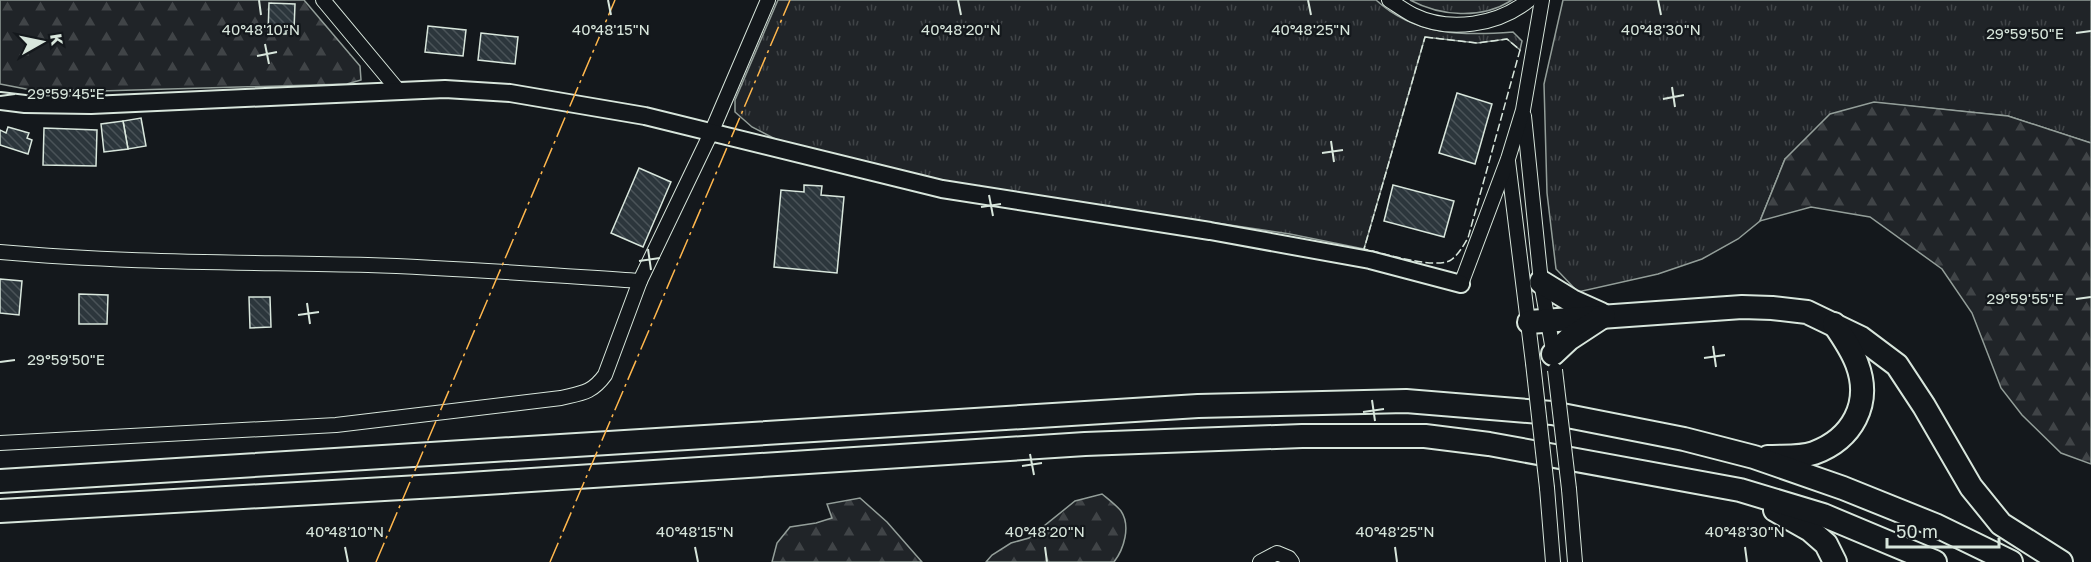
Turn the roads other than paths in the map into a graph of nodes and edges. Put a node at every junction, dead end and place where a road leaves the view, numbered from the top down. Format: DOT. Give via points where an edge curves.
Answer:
graph roads {
  1 [pos="322,0"];
  2 [pos="768,0"];
  3 [pos="1389,0"];
  4 [pos="1529,0"];
  5 [pos="1542,0"];
  6 [pos="398,90"];
  7 [pos="0,101"];
  8 [pos="1523,110"];
  9 [pos="711,133"];
  10 [pos="1508,159"];
  11 [pos="0,252"];
  12 [pos="640,281"];
  13 [pos="1541,282"];
  14 [pos="1461,284"];
  15 [pos="1605,316"];
  16 [pos="1538,320"];
  17 [pos="1834,324"];
  18 [pos="1554,362"];
  19 [pos="0,443"];
  20 [pos="1754,457"];
  21 [pos="0,481"];
  22 [pos="1740,490"];
  23 [pos="0,511"];
  24 [pos="1260,562"];
  25 [pos="1292,562"];
  26 [pos="1553,562"];
  27 [pos="1575,562"];
  28 [pos="1835,562"];
  29 [pos="1935,562"];
  30 [pos="2011,562"];
  31 [pos="2061,562"];
  1 -- 6 [label="street"];
  2 -- 9 [label="street"];
  3 -- 4 [label="street" via="1414,16 1448,25 1484,22"];
  5 -- 8 [label="street"];
  6 -- 7 [label="street" via="91,105"];
  6 -- 9 [label="street" via="510,93 645,116"];
  8 -- 10 [label="street"];
  8 -- 13 [label="street"];
  9 -- 12 [label="street"];
  9 -- 14 [label="street" via="942,189 1358,258"];
  10 -- 14 [label="street"];
  10 -- 16 [label="street"];
  11 -- 12 [label="street" via="120,261 439,268"];
  12 -- 19 [label="street" via="605,375 586,392 336,425"];
  13 -- 15 [label="highway"];
  13 -- 16 [label="street"];
  15 -- 16 [label="highway"];
  15 -- 17 [label="highway" via="1773,308 1807,312"];
  15 -- 18 [label="highway" via="1569,339"];
  16 -- 18 [label="street"];
  16 -- 26 [label="street, bridge" via="1533,363"];
  17 -- 20 [label="highway" via="1858,366 1862,387 1859,410 1851,428 1836,442 1812,453"];
  17 -- 31 [label="highway" via="1862,338 1896,365 1971,487 2001,524"];
  18 -- 27 [label="street, bridge"];
  20 -- 21 [label="highway" via="1552,413 1394,401 1198,406"];
  20 -- 30 [label="highway" via="1935,525"];
  22 -- 23 [label="highway" via="1425,436 1302,436 1085,444"];
  22 -- 28 [label="highway" via="1810,530 1826,544"];
  22 -- 29 [label="highway" via="1823,515"];
  24 -- 25 [label="street" via="1277,553"];
}
